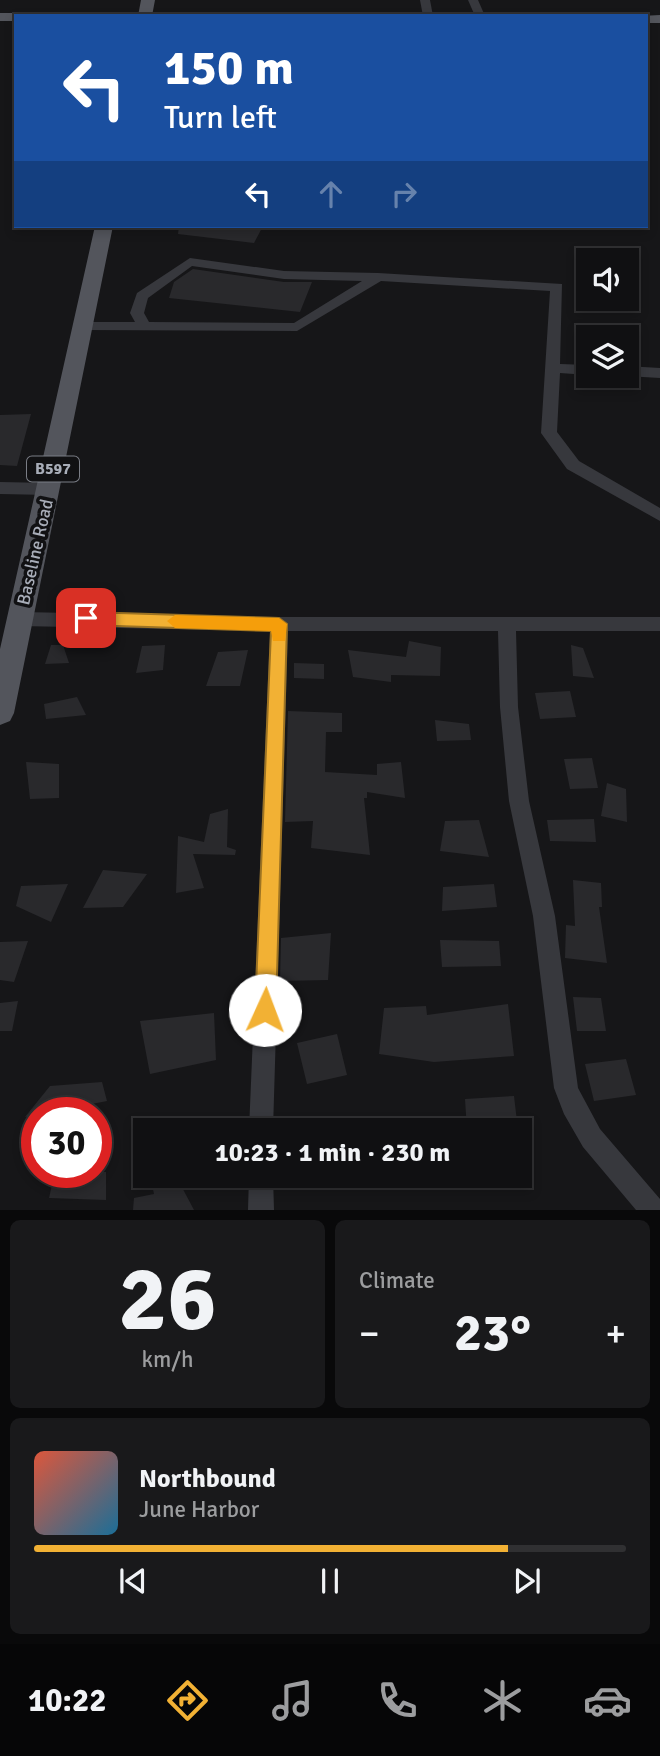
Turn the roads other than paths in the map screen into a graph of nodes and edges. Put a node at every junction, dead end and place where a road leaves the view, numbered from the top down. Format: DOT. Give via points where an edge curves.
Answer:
graph roads {
  1 [pos="104,228"];
  2 [pos="377,277"];
  3 [pos="83,326"];
  4 [pos="144,326"];
  5 [pos="552,368"];
  6 [pos="576,369"];
  7 [pos="639,372"];
  8 [pos="660,373"];
  9 [pos="0,488"];
  10 [pos="49,489"];
  11 [pos="660,515"];
  12 [pos="20,619"];
  13 [pos="279,624"];
  14 [pos="508,624"];
  15 [pos="660,624"];
  16 [pos="5,657"];
  17 [pos="0,711"];
  18 [pos="261,1118"];
  19 [pos="261,1188"];
  20 [pos="261,1210"];
  21 [pos="653,1210"];
  1 -- 3 [label="main road, Baseline Road / B597"];
  2 -- 4 [label="street" via="297,327"];
  2 -- 4 [label="street" via="303,278 190,262 142,296 137,313"];
  2 -- 5 [label="street" via="557,287"];
  3 -- 4 [label="street"];
  3 -- 10 [label="main road, Baseline Road / B597"];
  5 -- 6 [label="street"];
  5 -- 11 [label="street" via="549,433 573,465"];
  7 -- 8 [label="street"];
  9 -- 10 [label="street"];
  10 -- 12 [label="main road, Baseline Road / B597"];
  12 -- 13 [label="street"];
  12 -- 16 [label="main road, Baseline Road / B597"];
  13 -- 14 [label="street"];
  13 -- 18 [label="street"];
  14 -- 15 [label="street"];
  14 -- 21 [label="street" via="509,707 519,801 544,916 566,1088 573,1111 595,1142"];
  16 -- 17 [label="main road, Baseline Road / B597"];
  19 -- 20 [label="street"];
}
